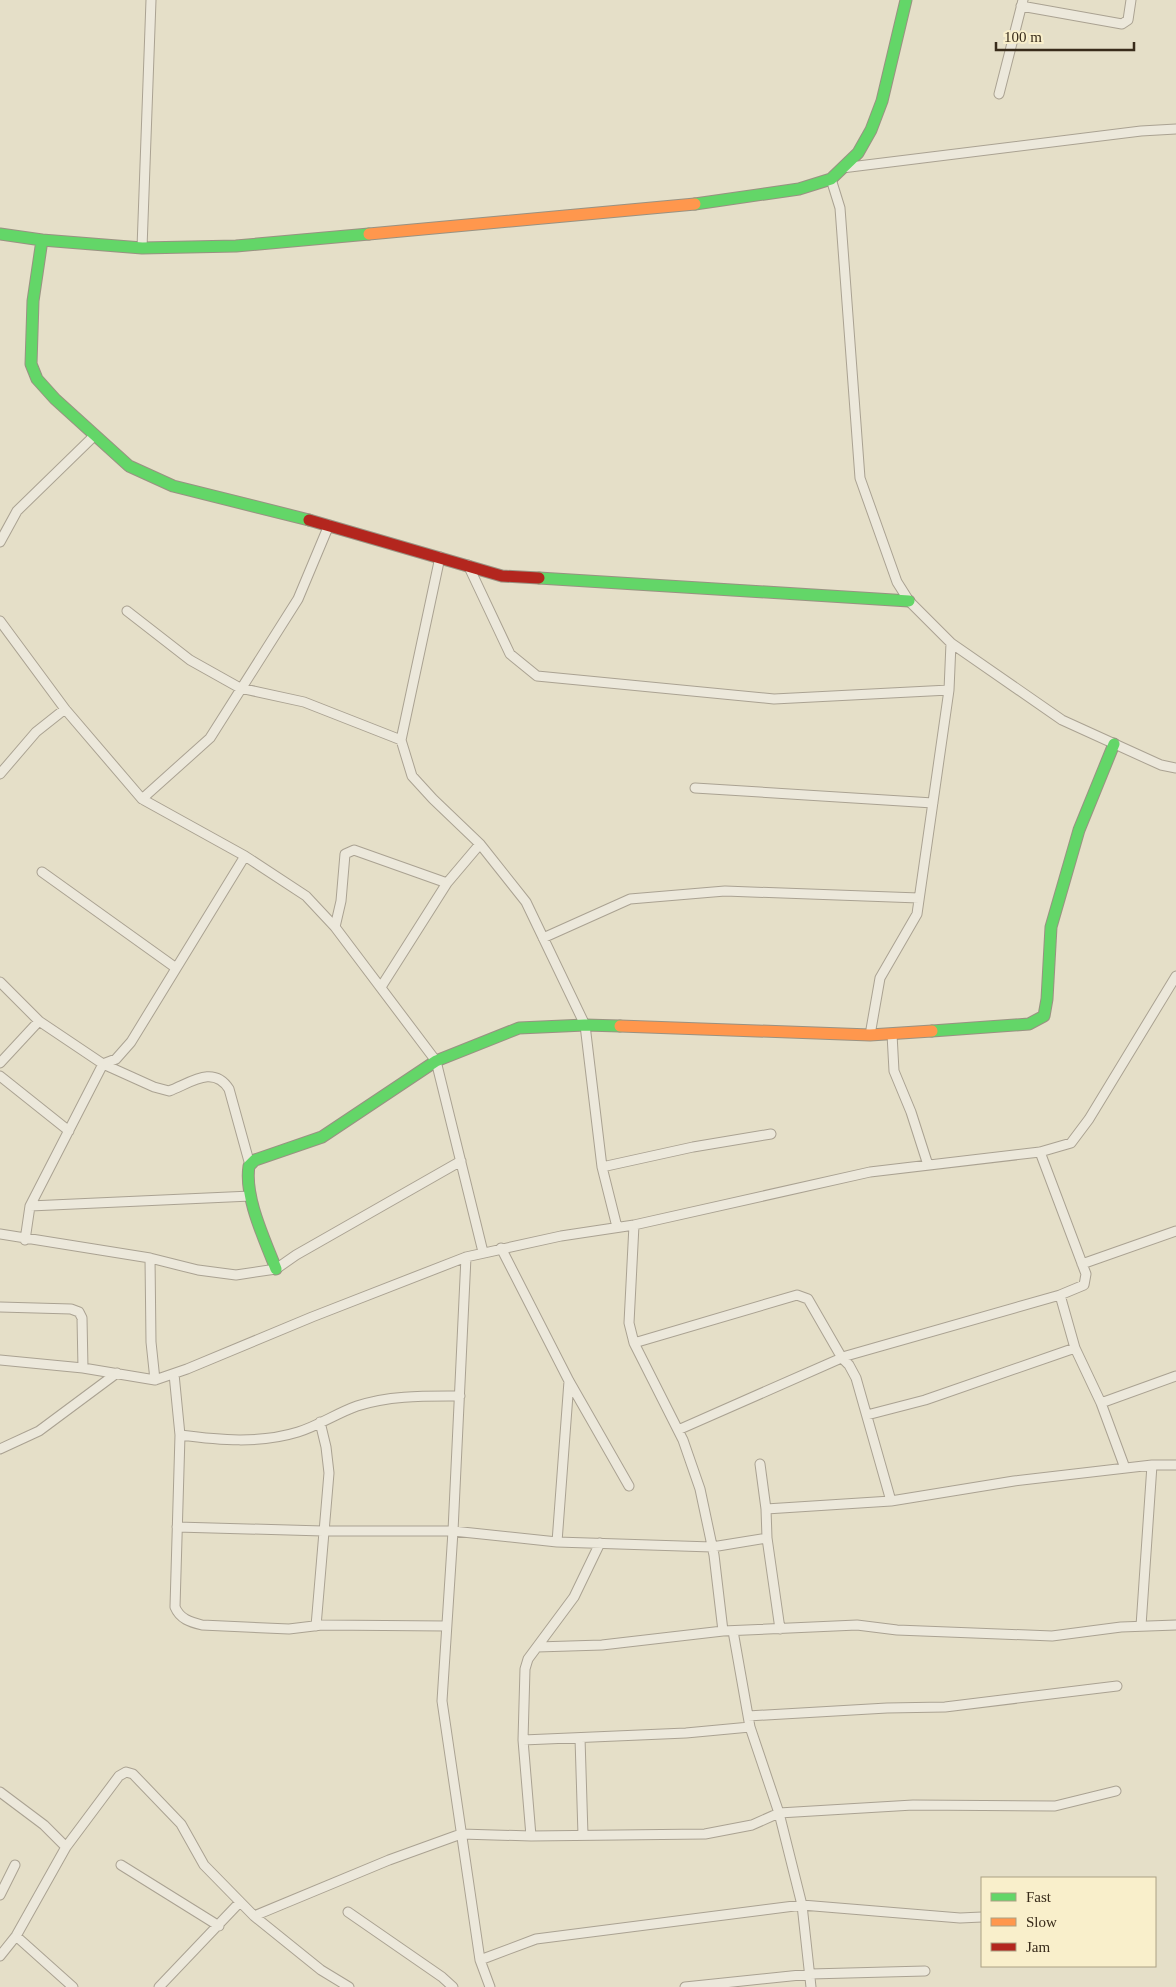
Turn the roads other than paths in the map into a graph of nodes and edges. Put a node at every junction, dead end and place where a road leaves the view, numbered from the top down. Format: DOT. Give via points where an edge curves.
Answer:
graph roads {
  1 [pos="151,0"];
  2 [pos="906,0"];
  3 [pos="1131,0"];
  4 [pos="1022,3"];
  5 [pos="999,94"];
  6 [pos="1176,129"];
  7 [pos="842,168"];
  8 [pos="831,179"];
  9 [pos="0,234"];
  10 [pos="42,240"];
  11 [pos="142,248"];
  12 [pos="95,435"];
  13 [pos="329,525"];
  14 [pos="0,542"];
  15 [pos="440,557"];
  16 [pos="468,566"];
  17 [pos="909,601"];
  18 [pos="127,611"];
  19 [pos="0,621"];
  20 [pos="951,643"];
  21 [pos="240,688"];
  22 [pos="949,690"];
  23 [pos="64,709"];
  24 [pos="401,740"];
  25 [pos="1114,744"];
  26 [pos="1176,768"];
  27 [pos="0,774"];
  28 [pos="695,788"];
  29 [pos="142,799"];
  30 [pos="933,803"];
  31 [pos="480,844"];
  32 [pos="245,856"];
  33 [pos="42,872"];
  34 [pos="447,883"];
  35 [pos="919,898"];
  36 [pos="335,927"];
  37 [pos="543,938"];
  38 [pos="176,968"];
  39 [pos="1176,976"];
  40 [pos="0,982"];
  41 [pos="381,987"];
  42 [pos="39,1021"];
  43 [pos="584,1026"];
  44 [pos="892,1034"];
  45 [pos="870,1035"];
  46 [pos="436,1061"];
  47 [pos="0,1063"];
  48 [pos="103,1064"];
  49 [pos="0,1076"];
  50 [pos="69,1131"];
  51 [pos="771,1134"];
  52 [pos="1040,1152"];
  53 [pos="461,1161"];
  54 [pos="250,1165"];
  55 [pos="928,1165"];
  56 [pos="602,1167"];
  57 [pos="250,1196"];
  58 [pos="30,1206"];
  59 [pos="634,1225"];
  60 [pos="617,1227"];
  61 [pos="1176,1231"];
  62 [pos="0,1234"];
  63 [pos="25,1240"];
  64 [pos="501,1248"];
  65 [pos="482,1252"];
  66 [pos="466,1257"];
  67 [pos="150,1258"];
  68 [pos="1082,1264"];
  69 [pos="276,1269"];
  70 [pos="1060,1295"];
  71 [pos="0,1307"];
  72 [pos="634,1343"];
  73 [pos="1076,1348"];
  74 [pos="842,1358"];
  75 [pos="0,1360"];
  76 [pos="83,1368"];
  77 [pos="117,1374"];
  78 [pos="174,1374"];
  79 [pos="1176,1376"];
  80 [pos="155,1380"];
  81 [pos="569,1381"];
  82 [pos="460,1396"];
  83 [pos="1101,1404"];
  84 [pos="867,1415"];
  85 [pos="320,1422"];
  86 [pos="678,1430"];
  87 [pos="180,1435"];
  88 [pos="0,1449"];
  89 [pos="760,1464"];
  90 [pos="1152,1465"];
  91 [pos="1176,1465"];
  92 [pos="1125,1468"];
  93 [pos="629,1486"];
  94 [pos="892,1501"];
  95 [pos="766,1509"];
  96 [pos="177,1527"];
  97 [pos="323,1530"];
  98 [pos="453,1530"];
  99 [pos="767,1538"];
  100 [pos="557,1542"];
  101 [pos="600,1543"];
  102 [pos="712,1547"];
  103 [pos="1176,1625"];
  104 [pos="316,1626"];
  105 [pos="446,1626"];
  106 [pos="1141,1626"];
  107 [pos="780,1629"];
  108 [pos="723,1631"];
  109 [pos="733,1631"];
  110 [pos="537,1648"];
  111 [pos="1117,1686"];
  112 [pos="748,1716"];
  113 [pos="750,1727"];
  114 [pos="580,1738"];
  115 [pos="523,1740"];
  116 [pos="1116,1791"];
  117 [pos="0,1792"];
  118 [pos="779,1813"];
  119 [pos="461,1834"];
  120 [pos="583,1835"];
  121 [pos="531,1836"];
  122 [pos="66,1847"];
  123 [pos="121,1864"];
  124 [pos="15,1865"];
  125 [pos="0,1895"];
  126 [pos="240,1902"];
  127 [pos="802,1905"];
  128 [pos="348,1912"];
  129 [pos="254,1916"];
  130 [pos="981,1917"];
  131 [pos="219,1926"];
  132 [pos="16,1936"];
  133 [pos="0,1956"];
  134 [pos="480,1960"];
  135 [pos="925,1971"];
  136 [pos="810,1974"];
  137 [pos="73,1987"];
  138 [pos="159,1987"];
  139 [pos="349,1987"];
  140 [pos="453,1987"];
  141 [pos="490,1987"];
  142 [pos="685,1987"];
  143 [pos="811,1987"];
  1 -- 11 [label="street"];
  2 -- 7 [label="street" via="872,130 858,152"];
  3 -- 4 [label="street" via="1128,20 1122,24"];
  4 -- 5 [label="street"];
  6 -- 7 [label="street"];
  7 -- 8 [label="street"];
  8 -- 11 [label="street" via="799,189 679,206 236,246"];
  8 -- 17 [label="street" via="840,208 860,478 897,582"];
  9 -- 10 [label="street"];
  10 -- 11 [label="street"];
  10 -- 12 [label="street" via="33,301 31,364 37,379 55,399"];
  12 -- 13 [label="street" via="129,466 173,486"];
  12 -- 14 [label="street" via="18,511"];
  13 -- 15 [label="street"];
  13 -- 21 [label="street" via="298,599"];
  15 -- 16 [label="street"];
  15 -- 24 [label="street"];
  16 -- 17 [label="street" via="502,576"];
  16 -- 22 [label="street" via="510,654 537,676 774,699"];
  17 -- 20 [label="street"];
  18 -- 21 [label="street" via="190,660"];
  19 -- 23 [label="street"];
  20 -- 22 [label="street"];
  20 -- 25 [label="street" via="1062,720"];
  21 -- 24 [label="street" via="304,702"];
  21 -- 29 [label="street" via="210,738"];
  22 -- 30 [label="street"];
  23 -- 27 [label="street" via="36,732"];
  23 -- 29 [label="street"];
  24 -- 31 [label="street" via="412,776"];
  25 -- 26 [label="street" via="1161,765"];
  25 -- 44 [label="street" via="1079,830 1051,927 1044,1016 1029,1024"];
  28 -- 30 [label="street"];
  29 -- 32 [label="street"];
  30 -- 35 [label="street"];
  31 -- 34 [label="street"];
  31 -- 37 [label="street" via="526,902"];
  32 -- 36 [label="street" via="306,896"];
  32 -- 38 [label="street"];
  33 -- 38 [label="street"];
  34 -- 36 [label="street" via="354,850 349,851 345,854"];
  34 -- 41 [label="street"];
  35 -- 37 [label="street" via="725,891 630,899"];
  35 -- 45 [label="street" via="917,914 880,978"];
  36 -- 41 [label="street"];
  37 -- 43 [label="street"];
  38 -- 48 [label="street" via="131,1042 116,1059"];
  39 -- 52 [label="street" via="1071,1143"];
  40 -- 42 [label="street"];
  41 -- 46 [label="street"];
  42 -- 47 [label="street"];
  42 -- 48 [label="street"];
  43 -- 45 [label="street"];
  43 -- 46 [label="street" via="519,1028"];
  43 -- 56 [label="street"];
  44 -- 45 [label="street"];
  44 -- 55 [label="street" via="894,1071"];
  46 -- 53 [label="street"];
  46 -- 54 [label="street" via="322,1137 255,1160"];
  48 -- 50 [label="street"];
  48 -- 54 [label="street" via="168,1092 200,1077 215,1077 225,1083"];
  49 -- 50 [label="street"];
  50 -- 58 [label="street"];
  51 -- 56 [label="street"];
  52 -- 55 [label="street"];
  52 -- 68 [label="street"];
  53 -- 65 [label="street"];
  53 -- 69 [label="street"];
  54 -- 57 [label="street"];
  55 -- 59 [label="street" via="870,1172"];
  56 -- 60 [label="street"];
  57 -- 58 [label="street"];
  57 -- 69 [label="street"];
  58 -- 63 [label="street"];
  59 -- 60 [label="street"];
  59 -- 72 [label="street" via="629,1323"];
  60 -- 64 [label="street"];
  61 -- 68 [label="street"];
  62 -- 63 [label="street"];
  63 -- 67 [label="street"];
  64 -- 65 [label="street"];
  64 -- 81 [label="street"];
  65 -- 66 [label="street"];
  66 -- 78 [label="street"];
  66 -- 82 [label="street"];
  67 -- 69 [label="street" via="236,1275"];
  67 -- 80 [label="street"];
  68 -- 70 [label="street" via="1086,1274 1084,1285"];
  70 -- 73 [label="street"];
  70 -- 74 [label="street"];
  71 -- 76 [label="street" via="79,1312 82,1318"];
  72 -- 74 [label="street" via="797,1295 808,1299"];
  72 -- 86 [label="street"];
  73 -- 83 [label="street"];
  73 -- 84 [label="street" via="925,1400"];
  74 -- 84 [label="street" via="856,1378"];
  74 -- 86 [label="street"];
  75 -- 76 [label="street"];
  76 -- 77 [label="street"];
  77 -- 80 [label="street"];
  77 -- 88 [label="street" via="39,1431"];
  78 -- 80 [label="street"];
  78 -- 87 [label="street"];
  79 -- 83 [label="street"];
  81 -- 93 [label="street"];
  81 -- 100 [label="street"];
  82 -- 85 [label="street" via="384,1400 358,1406"];
  82 -- 98 [label="street"];
  83 -- 92 [label="street"];
  84 -- 94 [label="street"];
  85 -- 87 [label="street" via="298,1432 254,1440"];
  85 -- 97 [label="street" via="329,1473"];
  86 -- 102 [label="street" via="700,1489"];
  87 -- 96 [label="street"];
  89 -- 95 [label="street"];
  90 -- 91 [label="street"];
  90 -- 92 [label="street"];
  90 -- 106 [label="street"];
  92 -- 94 [label="street" via="1014,1481"];
  94 -- 95 [label="street"];
  95 -- 99 [label="street"];
  96 -- 97 [label="street"];
  96 -- 104 [label="street" via="175,1607 188,1622 289,1629"];
  97 -- 98 [label="street"];
  97 -- 104 [label="street"];
  98 -- 100 [label="street"];
  98 -- 105 [label="street"];
  99 -- 102 [label="street"];
  99 -- 107 [label="street"];
  100 -- 101 [label="street"];
  101 -- 102 [label="street"];
  101 -- 110 [label="street" via="574,1598"];
  102 -- 108 [label="street"];
  103 -- 106 [label="street"];
  104 -- 105 [label="street"];
  105 -- 119 [label="street" via="442,1701"];
  106 -- 107 [label="street" via="1052,1636 856,1626"];
  107 -- 109 [label="street"];
  108 -- 109 [label="street"];
  108 -- 110 [label="street" via="602,1645"];
  109 -- 112 [label="street"];
  110 -- 115 [label="street" via="525,1669"];
  111 -- 112 [label="street" via="945,1707"];
  112 -- 113 [label="street"];
  113 -- 114 [label="street"];
  113 -- 118 [label="street"];
  114 -- 115 [label="street"];
  114 -- 120 [label="street"];
  115 -- 121 [label="street"];
  116 -- 118 [label="street" via="1055,1806 913,1805"];
  117 -- 122 [label="street" via="44,1825"];
  118 -- 120 [label="street" via="752,1825 706,1834"];
  118 -- 127 [label="street"];
  119 -- 121 [label="street"];
  119 -- 129 [label="street"];
  119 -- 134 [label="street"];
  120 -- 121 [label="street"];
  122 -- 126 [label="street" via="119,1776 126,1772 133,1774 181,1824 204,1865"];
  122 -- 132 [label="street"];
  123 -- 131 [label="street"];
  124 -- 125 [label="street"];
  126 -- 129 [label="street"];
  126 -- 131 [label="street"];
  127 -- 130 [label="street"];
  127 -- 134 [label="street" via="536,1939"];
  127 -- 136 [label="street"];
  128 -- 140 [label="street"];
  129 -- 139 [label="street" via="321,1970"];
  131 -- 138 [label="street"];
  132 -- 133 [label="street"];
  132 -- 137 [label="street"];
  134 -- 141 [label="street"];
  135 -- 136 [label="street"];
  136 -- 142 [label="street"];
  136 -- 143 [label="street"];
}
